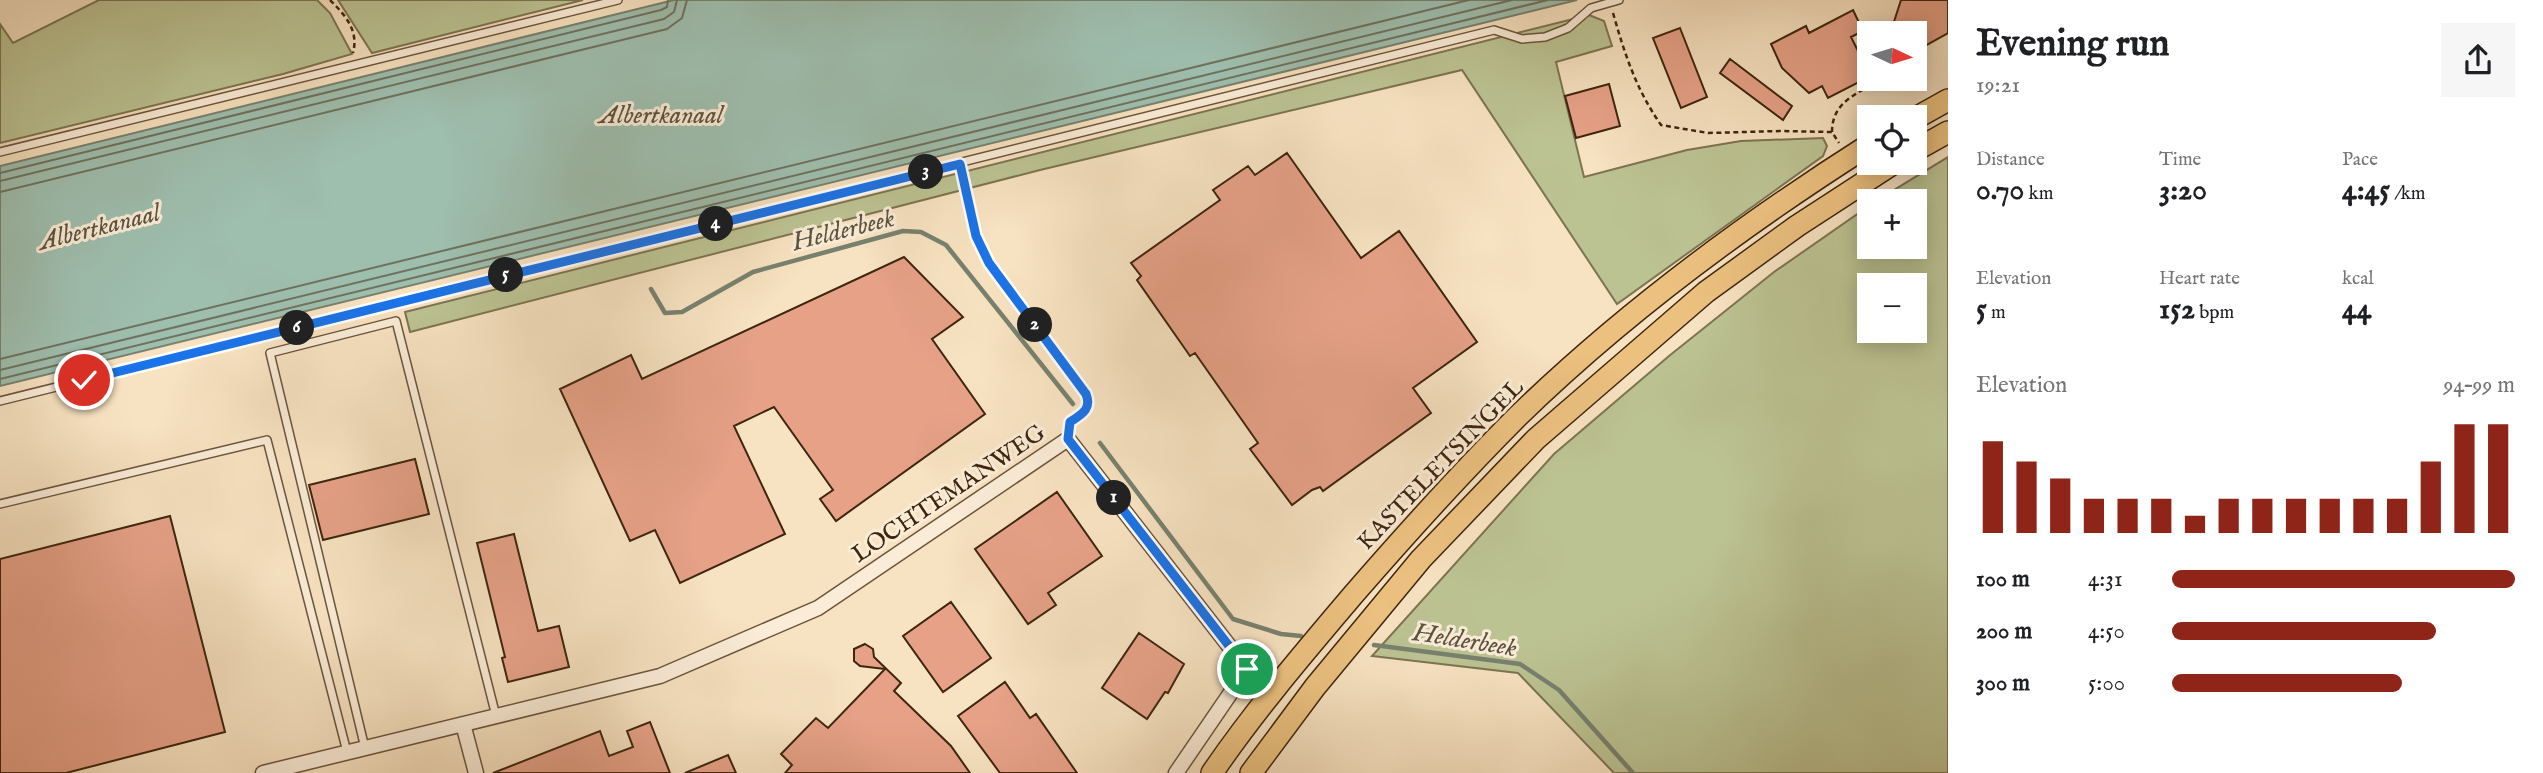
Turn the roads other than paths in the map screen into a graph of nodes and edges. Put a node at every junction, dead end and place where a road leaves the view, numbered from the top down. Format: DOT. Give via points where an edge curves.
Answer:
graph roads {
  1 [pos="618,0"];
  2 [pos="1619,0"];
  3 [pos="1948,100"];
  4 [pos="1927,112"];
  5 [pos="1948,132"];
  6 [pos="1927,144"];
  7 [pos="0,152"];
  8 [pos="1857,153"];
  9 [pos="960,164"];
  10 [pos="1876,175"];
  11 [pos="0,401"];
  12 [pos="1068,439"];
  13 [pos="0,504"];
  14 [pos="496,716"];
  15 [pos="463,724"];
  16 [pos="365,748"];
  17 [pos="347,752"];
  18 [pos="263,773"];
  19 [pos="475,773"];
  20 [pos="1176,773"];
  21 [pos="1212,773"];
  22 [pos="1251,773"];
  1 -- 7 [label="lane"];
  2 -- 9 [label="lane" via="1591,8 1568,28 1545,37 1522,39 1494,30"];
  3 -- 4 [label="main road"];
  5 -- 6 [label="main road"];
  8 -- 21 [label="main road, KASTELETSINGEL" via="1694,267 1519,416 1403,538 1289,669"];
  9 -- 11 [label="lane"];
  9 -- 12 [label="lane" via="976,236 989,263 1086,394 1086,410 1070,422"];
  10 -- 22 [label="main road" via="1706,292 1535,439 1421,559"];
  12 -- 14 [label="street, LOCHTEMANWEG" via="818,608 660,676"];
  12 -- 20 [label="street, LOCHTEMANWEG" via="1247,669"];
  13 -- 17 [label="lane" via="267,440"];
  14 -- 15 [label="street, LOCHTEMANWEG"];
  14 -- 16 [label="lane" via="396,321 270,353"];
  15 -- 16 [label="street, LOCHTEMANWEG"];
  15 -- 19 [label="street"];
  16 -- 17 [label="street, LOCHTEMANWEG"];
  17 -- 18 [label="street, LOCHTEMANWEG"];
}
